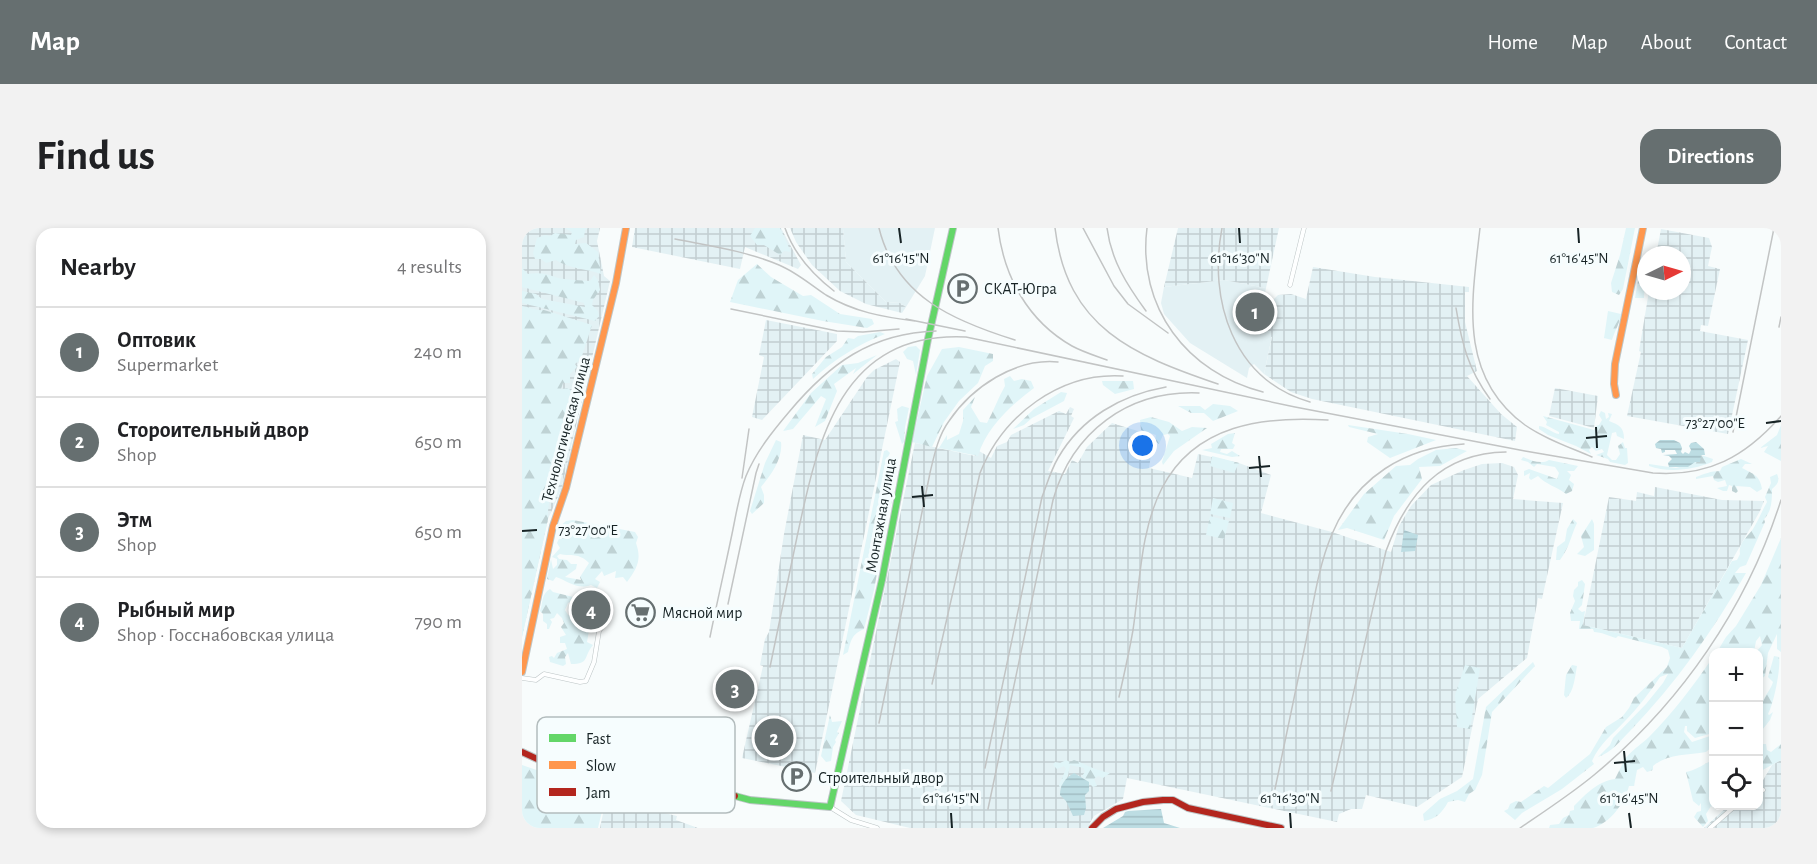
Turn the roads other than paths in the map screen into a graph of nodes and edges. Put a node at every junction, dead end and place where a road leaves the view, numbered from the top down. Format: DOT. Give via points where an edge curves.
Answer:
graph roads {
  1 [pos="626,228"];
  2 [pos="953,228"];
  3 [pos="1304,228"];
  4 [pos="1643,228"];
  5 [pos="1290,285"];
  6 [pos="1616,395"];
  7 [pos="605,623"];
  8 [pos="522,672"];
  9 [pos="522,678"];
  10 [pos="522,752"];
  11 [pos="537,760"];
  12 [pos="735,796"];
  13 [pos="830,807"];
  14 [pos="1730,810"];
  15 [pos="877,828"];
  16 [pos="1092,828"];
  17 [pos="1281,828"];
  18 [pos="1710,828"];
  1 -- 8 [label="street, Технологическая улица"];
  2 -- 13 [label="street, Монтажная улица" via="882,580"];
  3 -- 5 [label="street"];
  4 -- 6 [label="street" via="1615,364"];
  7 -- 9 [label="street" via="599,631 586,681 544,674 536,680"];
  10 -- 11 [label="street"];
  12 -- 13 [label="street"];
  13 -- 15 [label="street" via="851,820"];
  14 -- 18 [label="street"];
  16 -- 17 [label="street" via="1116,809 1163,800"];
}
